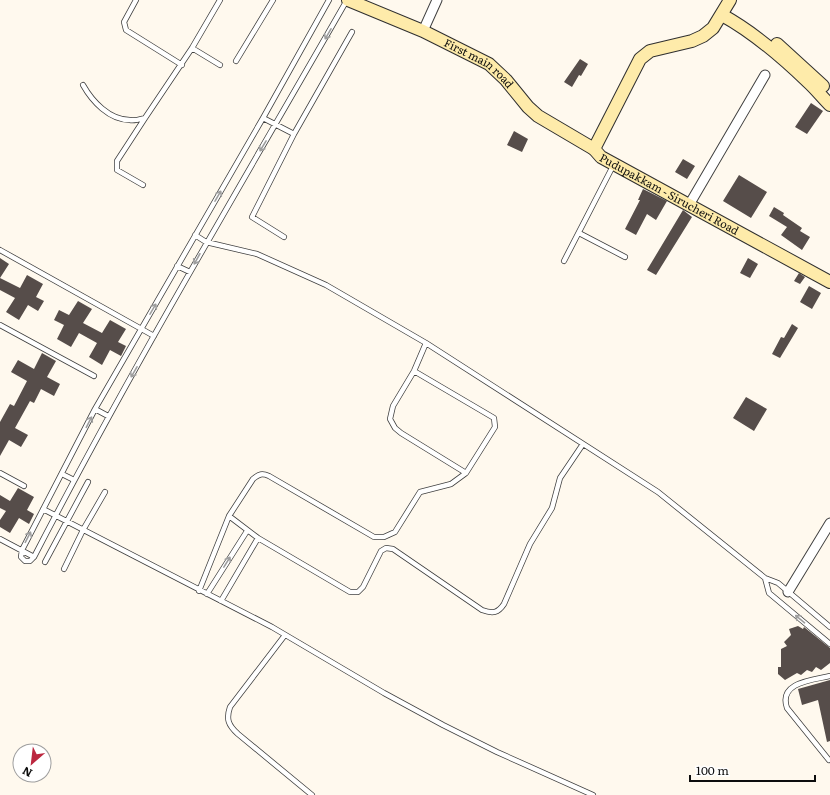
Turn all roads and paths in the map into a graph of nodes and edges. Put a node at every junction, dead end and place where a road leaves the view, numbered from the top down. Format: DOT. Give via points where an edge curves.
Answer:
graph roads {
  1 [pos="136,0"];
  2 [pos="220,0"];
  3 [pos="273,0"];
  4 [pos="329,0"];
  5 [pos="348,0"];
  6 [pos="437,0"];
  7 [pos="726,8"];
  8 [pos="423,31"];
  9 [pos="352,32"];
  10 [pos="192,48"];
  11 [pos="236,61"];
  12 [pos="182,65"];
  13 [pos="220,65"];
  14 [pos="765,75"];
  15 [pos="83,85"];
  16 [pos="830,93"];
  17 [pos="830,105"];
  18 [pos="145,118"];
  19 [pos="263,118"];
  20 [pos="276,125"];
  21 [pos="294,134"];
  22 [pos="594,149"];
  23 [pos="614,164"];
  24 [pos="143,185"];
  25 [pos="689,204"];
  26 [pos="579,233"];
  27 [pos="195,235"];
  28 [pos="284,237"];
  29 [pos="206,242"];
  30 [pos="0,250"];
  31 [pos="625,257"];
  32 [pos="564,261"];
  33 [pos="177,266"];
  34 [pos="190,272"];
  35 [pos="830,282"];
  36 [pos="0,325"];
  37 [pos="142,329"];
  38 [pos="154,336"];
  39 [pos="426,343"];
  40 [pos="414,371"];
  41 [pos="94,376"];
  42 [pos="95,410"];
  43 [pos="108,416"];
  44 [pos="583,444"];
  45 [pos="0,473"];
  46 [pos="466,473"];
  47 [pos="62,474"];
  48 [pos="74,480"];
  49 [pos="88,482"];
  50 [pos="24,486"];
  51 [pos="105,492"];
  52 [pos="43,509"];
  53 [pos="56,516"];
  54 [pos="229,516"];
  55 [pos="67,522"];
  56 [pos="830,523"];
  57 [pos="83,530"];
  58 [pos="247,531"];
  59 [pos="258,538"];
  60 [pos="0,539"];
  61 [pos="22,550"];
  62 [pos="34,557"];
  63 [pos="45,562"];
  64 [pos="64,569"];
  65 [pos="765,578"];
  66 [pos="199,591"];
  67 [pos="788,592"];
  68 [pos="207,594"];
  69 [pos="221,601"];
  70 [pos="830,627"];
  71 [pos="285,635"];
  72 [pos="830,644"];
  73 [pos="830,676"];
  74 [pos="830,760"];
  75 [pos="312,795"];
  76 [pos="593,795"];
  1 -- 12 [label="lane" via="124,22 126,30"];
  2 -- 10 [label="lane"];
  3 -- 11 [label="lane"];
  4 -- 19 [label="lane"];
  5 -- 8 [label="street, First main road"];
  5 -- 20 [label="lane, one-way"];
  6 -- 8 [label="street"];
  7 -- 16 [label="street" via="762,31"];
  7 -- 17 [label="street"];
  7 -- 22 [label="street, Pudupakkam - Sirucheri Road" via="713,28 703,36 650,51 640,59"];
  8 -- 22 [label="street, First main road" via="489,64 538,116"];
  9 -- 21 [label="lane"];
  10 -- 12 [label="lane"];
  10 -- 13 [label="lane"];
  12 -- 18 [label="lane"];
  14 -- 25 [label="street"];
  15 -- 18 [label="lane" via="91,99 116,116 129,120"];
  18 -- 24 [label="lane" via="117,161 117,170"];
  19 -- 20 [label="lane"];
  27 -- 19 [label="lane, one-way"];
  20 -- 21 [label="lane"];
  20 -- 29 [label="lane, one-way"];
  21 -- 28 [label="lane" via="252,217"];
  22 -- 23 [label="street, Pudupakkam - Sirucheri Road" via="601,157"];
  23 -- 25 [label="street, Pudupakkam - Sirucheri Road"];
  23 -- 26 [label="lane"];
  25 -- 35 [label="street, Pudupakkam - Sirucheri Road"];
  26 -- 31 [label="lane"];
  26 -- 32 [label="lane"];
  27 -- 29 [label="lane"];
  27 -- 33 [label="lane"];
  29 -- 34 [label="lane, one-way"];
  29 -- 39 [label="lane" via="257,254 326,285"];
  30 -- 37 [label="lane"];
  33 -- 34 [label="lane"];
  37 -- 33 [label="lane, one-way"];
  34 -- 38 [label="lane"];
  36 -- 41 [label="lane"];
  37 -- 38 [label="lane"];
  37 -- 42 [label="lane"];
  38 -- 43 [label="lane, one-way"];
  39 -- 40 [label="lane"];
  39 -- 44 [label="lane"];
  40 -- 46 [label="lane" via="393,406 390,419 401,433"];
  40 -- 46 [label="lane" via="494,418 495,427"];
  42 -- 43 [label="lane"];
  47 -- 42 [label="lane, one-way"];
  43 -- 48 [label="lane"];
  44 -- 59 [label="lane" via="560,478 552,508 530,544 504,604 495,613 482,610 394,548 381,551 363,586 354,593"];
  44 -- 65 [label="lane" via="658,492"];
  45 -- 50 [label="lane"];
  46 -- 54 [label="lane" via="451,484 420,492 395,532 384,537 374,537 265,474 253,479"];
  47 -- 48 [label="lane"];
  47 -- 52 [label="lane"];
  48 -- 53 [label="lane"];
  49 -- 55 [label="lane"];
  51 -- 57 [label="lane"];
  52 -- 53 [label="lane"];
  61 -- 52 [label="lane, one-way"];
  53 -- 55 [label="lane"];
  53 -- 62 [label="lane"];
  54 -- 58 [label="lane"];
  54 -- 66 [label="lane"];
  55 -- 57 [label="lane"];
  55 -- 63 [label="lane"];
  56 -- 67 [label="street"];
  57 -- 64 [label="lane"];
  57 -- 66 [label="lane"];
  58 -- 59 [label="lane"];
  68 -- 58 [label="lane, one-way"];
  59 -- 69 [label="lane"];
  60 -- 61 [label="lane"];
  61 -- 62 [label="lane"];
  61 -- 62 [label="lane" via="21,557 25,561 30,561"];
  65 -- 67 [label="lane" via="778,583"];
  72 -- 65 [label="lane, one-way" via="769,593"];
  66 -- 68 [label="lane"];
  67 -- 70 [label="lane"];
  68 -- 69 [label="lane"];
  69 -- 71 [label="lane"];
  71 -- 75 [label="lane" via="230,707 228,721 230,727"];
  71 -- 76 [label="lane" via="457,732"];
  73 -- 74 [label="lane" via="797,684 789,689 784,701"];
}
